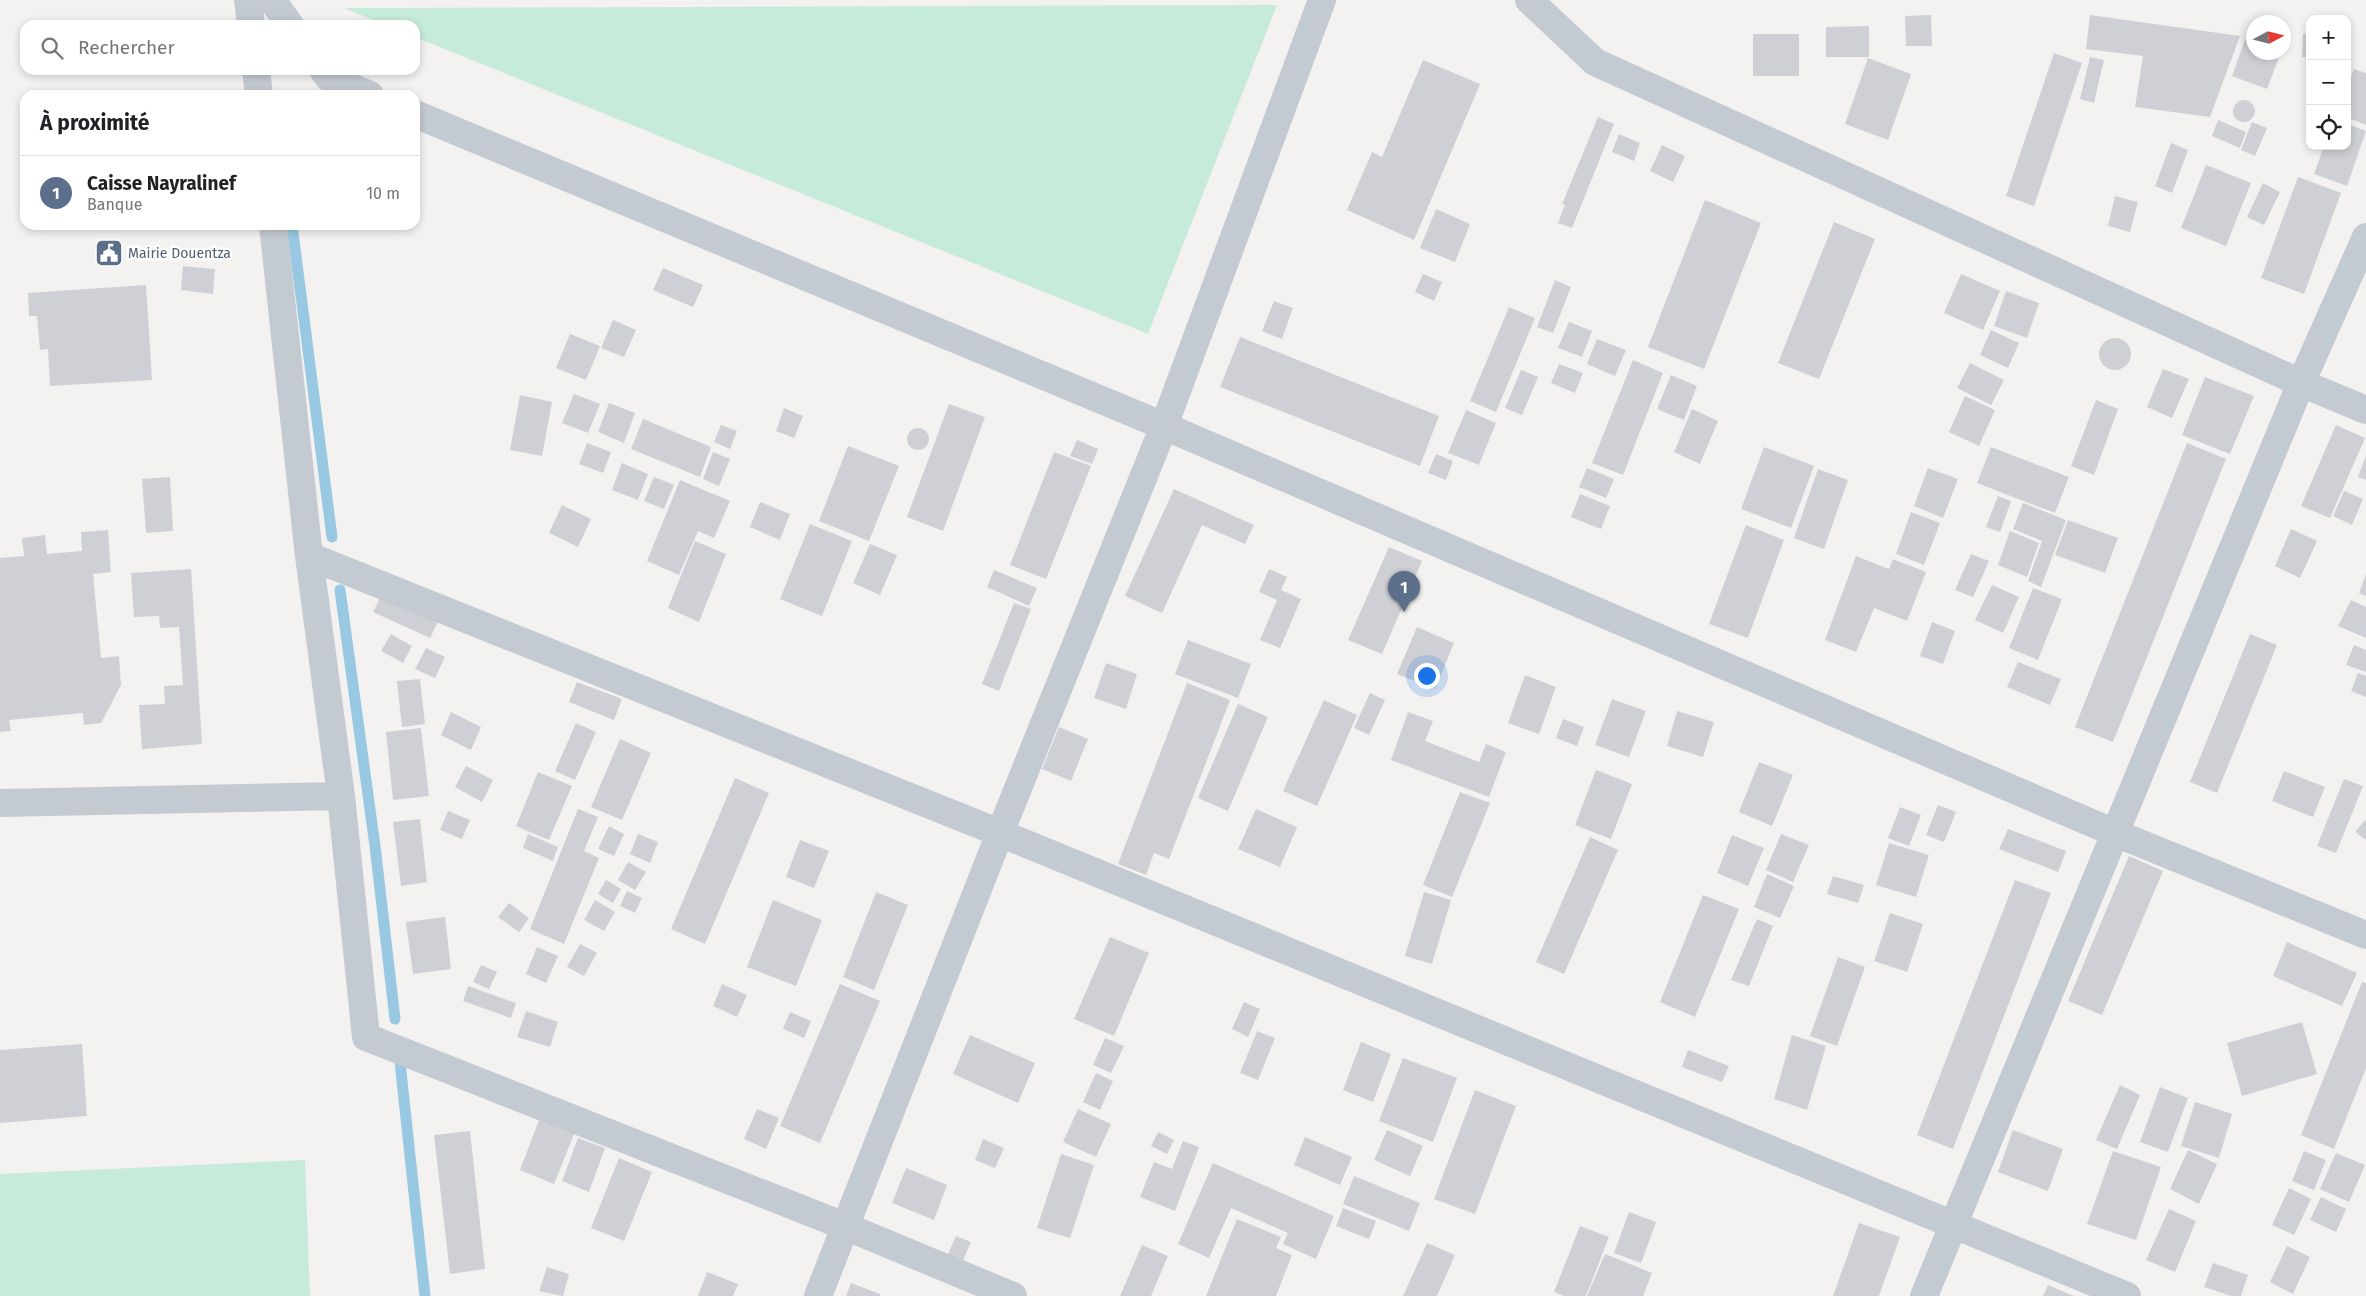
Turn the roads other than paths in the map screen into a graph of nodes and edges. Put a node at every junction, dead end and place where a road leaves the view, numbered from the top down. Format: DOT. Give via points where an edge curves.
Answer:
graph roads {
  1 [pos="248,0"];
  2 [pos="272,0"];
  3 [pos="1322,0"];
  4 [pos="1529,0"];
  5 [pos="250,20"];
  6 [pos="286,20"];
  7 [pos="257,75"];
  8 [pos="327,75"];
  9 [pos="258,90"];
  10 [pos="358,90"];
  11 [pos="420,116"];
  12 [pos="274,230"];
  13 [pos="2366,237"];
  14 [pos="2301,383"];
  15 [pos="2366,410"];
  16 [pos="1164,426"];
  17 [pos="309,556"];
  18 [pos="341,796"];
  19 [pos="0,804"];
  20 [pos="1000,833"];
  21 [pos="2115,833"];
  22 [pos="2366,935"];
  23 [pos="1953,1225"];
  24 [pos="847,1227"];
  25 [pos="818,1296"];
  26 [pos="1012,1296"];
  27 [pos="1924,1296"];
  28 [pos="2127,1296"];
  1 -- 5 [label="street"];
  2 -- 6 [label="street"];
  3 -- 16 [label="street"];
  4 -- 14 [label="street" via="1595,62"];
  7 -- 9 [label="street"];
  8 -- 10 [label="street"];
  11 -- 16 [label="street"];
  12 -- 17 [label="street"];
  13 -- 14 [label="street"];
  14 -- 15 [label="street"];
  14 -- 21 [label="street"];
  16 -- 20 [label="street"];
  16 -- 21 [label="street"];
  17 -- 18 [label="street"];
  17 -- 20 [label="street"];
  18 -- 19 [label="street"];
  18 -- 24 [label="street" via="366,1036"];
  20 -- 23 [label="street"];
  20 -- 24 [label="street"];
  21 -- 22 [label="street"];
  21 -- 23 [label="street"];
  23 -- 27 [label="street"];
  23 -- 28 [label="street"];
  24 -- 25 [label="street"];
  24 -- 26 [label="street"];
}
